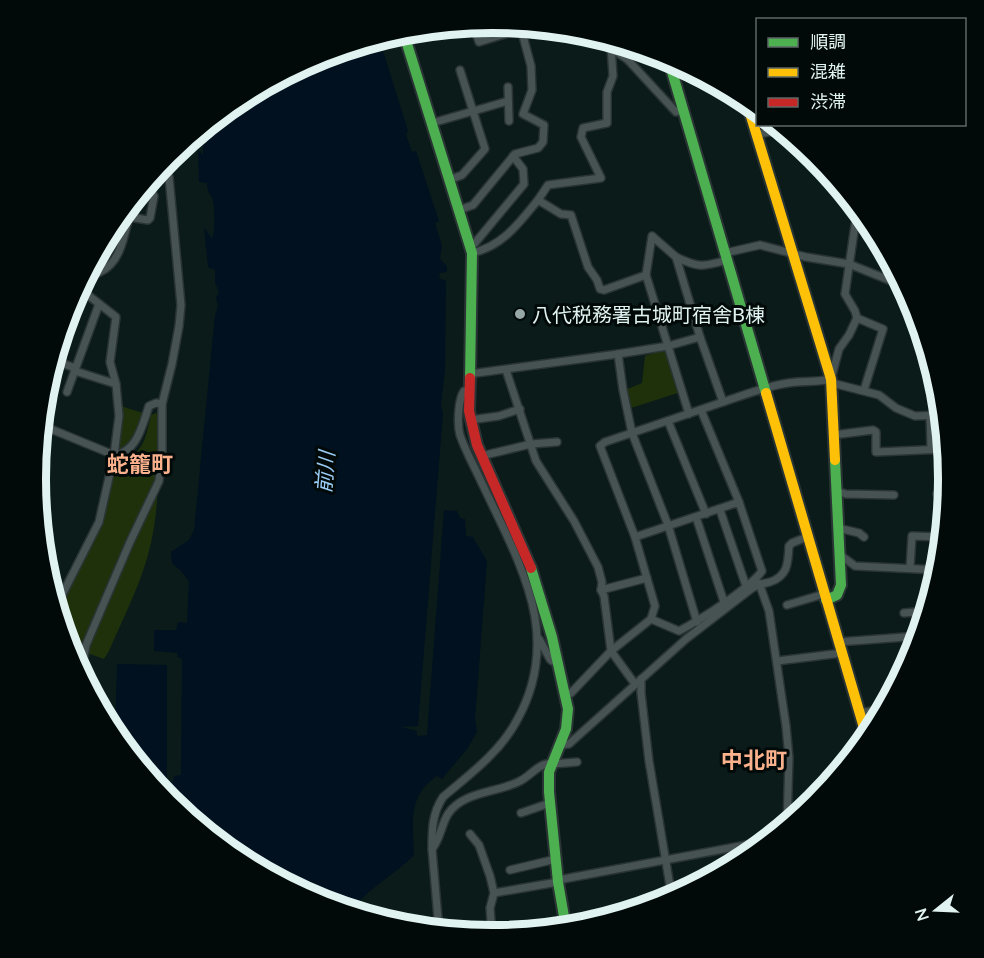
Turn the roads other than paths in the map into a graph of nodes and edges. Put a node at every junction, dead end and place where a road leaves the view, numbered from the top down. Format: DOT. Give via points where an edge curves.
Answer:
graph roads {
  1 [pos="503,33"];
  2 [pos="476,34"];
  3 [pos="523,34"];
  4 [pos="406,42"];
  5 [pos="611,49"];
  6 [pos="616,51"];
  7 [pos="460,70"];
  8 [pos="672,71"];
  9 [pos="508,87"];
  10 [pos="508,101"];
  11 [pos="683,109"];
  12 [pos="472,111"];
  13 [pos="750,115"];
  14 [pos="509,121"];
  15 [pos="432,123"];
  16 [pos="771,131"];
  17 [pos="756,135"];
  18 [pos="513,156"];
  19 [pos="168,174"];
  20 [pos="449,180"];
  21 [pos="150,193"];
  22 [pos="538,200"];
  23 [pos="459,210"];
  24 [pos="131,217"];
  25 [pos="128,221"];
  26 [pos="857,222"];
  27 [pos="127,227"];
  28 [pos="471,249"];
  29 [pos="792,253"];
  30 [pos="725,256"];
  31 [pos="676,257"];
  32 [pos="849,264"];
  33 [pos="97,272"];
  34 [pos="646,275"];
  35 [pos="891,281"];
  36 [pos="86,294"];
  37 [pos="99,304"];
  38 [pos="857,318"];
  39 [pos="700,337"];
  40 [pos="668,346"];
  41 [pos="618,354"];
  42 [pos="61,364"];
  43 [pos="75,370"];
  44 [pos="506,370"];
  45 [pos="469,374"];
  46 [pos="831,379"];
  47 [pos="116,384"];
  48 [pos="765,388"];
  49 [pos="469,390"];
  50 [pos="864,390"];
  51 [pos="67,392"];
  52 [pos="723,402"];
  53 [pos="162,404"];
  54 [pos="520,409"];
  55 [pos="701,410"];
  56 [pos="689,414"];
  57 [pos="930,415"];
  58 [pos="470,420"];
  59 [pos="668,421"];
  60 [pos="49,428"];
  61 [pos="632,433"];
  62 [pos="833,435"];
  63 [pos="556,442"];
  64 [pos="531,444"];
  65 [pos="931,448"];
  66 [pos="937,448"];
  67 [pos="114,455"];
  68 [pos="481,456"];
  69 [pos="836,490"];
  70 [pos="894,495"];
  71 [pos="739,502"];
  72 [pos="720,510"];
  73 [pos="706,514"];
  74 [pos="696,517"];
  75 [pos="668,525"];
  76 [pos="838,528"];
  77 [pos="635,537"];
  78 [pos="807,537"];
  79 [pos="864,537"];
  80 [pos="934,537"];
  81 [pos="839,554"];
  82 [pos="910,568"];
  83 [pos="928,569"];
  84 [pos="646,578"];
  85 [pos="759,583"];
  86 [pos="746,586"];
  87 [pos="601,590"];
  88 [pos="825,597"];
  89 [pos="62,598"];
  90 [pos="724,602"];
  91 [pos="787,605"];
  92 [pos="917,612"];
  93 [pos="903,613"];
  94 [pos="651,619"];
  95 [pos="697,622"];
  96 [pos="537,637"];
  97 [pos="909,637"];
  98 [pos="838,642"];
  99 [pos="611,651"];
  100 [pos="842,653"];
  101 [pos="84,658"];
  102 [pos="557,660"];
  103 [pos="777,661"];
  104 [pos="638,681"];
  105 [pos="566,695"];
  106 [pos="873,711"];
  107 [pos="860,713"];
  108 [pos="865,724"];
  109 [pos="560,745"];
  110 [pos="577,762"];
  111 [pos="552,763"];
  112 [pos="550,802"];
  113 [pos="521,813"];
  114 [pos="787,813"];
  115 [pos="470,834"];
  116 [pos="747,845"];
  117 [pos="432,849"];
  118 [pos="556,859"];
  119 [pos="666,861"];
  120 [pos="510,870"];
  121 [pos="558,881"];
  122 [pos="670,888"];
  123 [pos="494,893"];
  124 [pos="564,919"];
  125 [pos="438,921"];
  126 [pos="491,925"];
  1 -- 2 [label="street" via="478,42"];
  3 -- 18 [label="street" via="532,90 523,114 544,125 543,142 538,148"];
  4 -- 15 [label="street"];
  5 -- 22 [label="street" via="613,76 607,92 607,123 584,128 581,137 601,178 548,185"];
  6 -- 11 [label="street" via="676,112"];
  7 -- 12 [label="street"];
  8 -- 11 [label="street"];
  9 -- 10 [label="street"];
  10 -- 12 [label="street"];
  10 -- 14 [label="street"];
  11 -- 30 [label="street"];
  12 -- 15 [label="street"];
  12 -- 20 [label="street" via="485,149 462,175"];
  13 -- 17 [label="street"];
  15 -- 20 [label="street"];
  16 -- 17 [label="street"];
  17 -- 29 [label="street"];
  18 -- 23 [label="street" via="473,205"];
  18 -- 28 [label="street" via="523,169 524,184"];
  19 -- 53 [label="street" via="181,304 180,326"];
  20 -- 23 [label="street"];
  21 -- 24 [label="street" via="154,196 150,218"];
  22 -- 28 [label="street" via="506,237 488,248"];
  22 -- 34 [label="street" via="561,214 571,215 588,267 600,289"];
  23 -- 28 [label="street"];
  25 -- 27 [label="street"];
  26 -- 32 [label="street"];
  27 -- 33 [label="street" via="119,252"];
  28 -- 45 [label="street"];
  29 -- 30 [label="street" via="760,245"];
  29 -- 32 [label="street"];
  29 -- 46 [label="street"];
  30 -- 31 [label="street" via="705,267"];
  30 -- 48 [label="street"];
  31 -- 34 [label="street" via="652,236"];
  31 -- 39 [label="street"];
  32 -- 35 [label="street"];
  32 -- 38 [label="street" via="845,294"];
  34 -- 40 [label="street"];
  36 -- 37 [label="street"];
  37 -- 43 [label="street"];
  37 -- 47 [label="street" via="116,316 110,362"];
  38 -- 46 [label="street" via="839,349"];
  38 -- 50 [label="street" via="883,329"];
  39 -- 40 [label="street"];
  39 -- 52 [label="street"];
  40 -- 41 [label="street"];
  40 -- 56 [label="street"];
  41 -- 44 [label="street"];
  41 -- 61 [label="street"];
  42 -- 43 [label="street"];
  43 -- 47 [label="street"];
  43 -- 51 [label="street"];
  44 -- 45 [label="street"];
  44 -- 54 [label="street"];
  45 -- 49 [label="street"];
  46 -- 48 [label="street"];
  46 -- 50 [label="street" via="836,384"];
  46 -- 62 [label="street"];
  47 -- 67 [label="street" via="119,416"];
  48 -- 52 [label="street"];
  48 -- 78 [label="street"];
  49 -- 58 [label="street"];
  49 -- 96 [label="street" via="464,391 460,402 460,434 513,551 530,596"];
  50 -- 57 [label="street" via="915,416"];
  52 -- 55 [label="street"];
  53 -- 67 [label="street" via="148,406 134,445"];
  53 -- 101 [label="street" via="159,481"];
  54 -- 58 [label="street"];
  54 -- 64 [label="street"];
  55 -- 56 [label="street"];
  55 -- 71 [label="street"];
  56 -- 59 [label="street"];
  57 -- 65 [label="street"];
  58 -- 68 [label="street"];
  59 -- 61 [label="street"];
  59 -- 73 [label="street"];
  60 -- 67 [label="street"];
  61 -- 75 [label="street"];
  61 -- 77 [label="street" via="600,446"];
  62 -- 65 [label="street" via="873,430 876,452"];
  62 -- 69 [label="street"];
  63 -- 64 [label="street"];
  64 -- 68 [label="street"];
  64 -- 87 [label="street" via="536,461 574,521 597,567"];
  65 -- 66 [label="street"];
  67 -- 89 [label="street" via="99,522"];
  68 -- 102 [label="street" via="536,578"];
  69 -- 70 [label="street" via="846,494"];
  69 -- 76 [label="street"];
  71 -- 72 [label="street"];
  71 -- 86 [label="street" via="762,571"];
  72 -- 73 [label="street"];
  72 -- 86 [label="street"];
  73 -- 74 [label="street"];
  74 -- 75 [label="street"];
  74 -- 90 [label="street"];
  75 -- 77 [label="street"];
  75 -- 95 [label="street"];
  76 -- 79 [label="street"];
  76 -- 81 [label="street"];
  77 -- 84 [label="street"];
  78 -- 85 [label="street" via="789,546 788,565 782,576"];
  78 -- 88 [label="street"];
  80 -- 82 [label="street" via="912,536"];
  81 -- 82 [label="street" via="855,566"];
  81 -- 88 [label="street" via="841,588 837,595"];
  82 -- 83 [label="street"];
  84 -- 87 [label="street"];
  84 -- 94 [label="street" via="655,606"];
  85 -- 103 [label="street" via="768,603"];
  85 -- 104 [label="street"];
  86 -- 90 [label="street"];
  87 -- 99 [label="street"];
  88 -- 91 [label="street"];
  88 -- 98 [label="street"];
  90 -- 95 [label="street"];
  92 -- 93 [label="street"];
  94 -- 95 [label="street" via="679,631"];
  94 -- 99 [label="street"];
  96 -- 102 [label="street" via="550,659"];
  96 -- 117 [label="street" via="538,660 527,700 497,748 437,806"];
  97 -- 98 [label="street"];
  98 -- 100 [label="street"];
  99 -- 104 [label="street"];
  99 -- 105 [label="street"];
  100 -- 103 [label="street"];
  100 -- 107 [label="street"];
  102 -- 105 [label="street"];
  103 -- 114 [label="street" via="789,758"];
  104 -- 109 [label="street" via="569,744"];
  104 -- 119 [label="street"];
  105 -- 109 [label="street" via="566,729"];
  106 -- 107 [label="street"];
  107 -- 108 [label="street"];
  109 -- 111 [label="street"];
  110 -- 111 [label="street"];
  111 -- 112 [label="street"];
  111 -- 117 [label="street" via="542,765 523,780 459,804 448,814"];
  112 -- 113 [label="street"];
  112 -- 118 [label="street"];
  115 -- 123 [label="street" via="479,844"];
  116 -- 119 [label="street"];
  117 -- 125 [label="street"];
  118 -- 120 [label="street"];
  118 -- 121 [label="street"];
  119 -- 121 [label="street"];
  119 -- 122 [label="street"];
  121 -- 123 [label="street"];
  121 -- 124 [label="street"];
  123 -- 126 [label="street"];
}
